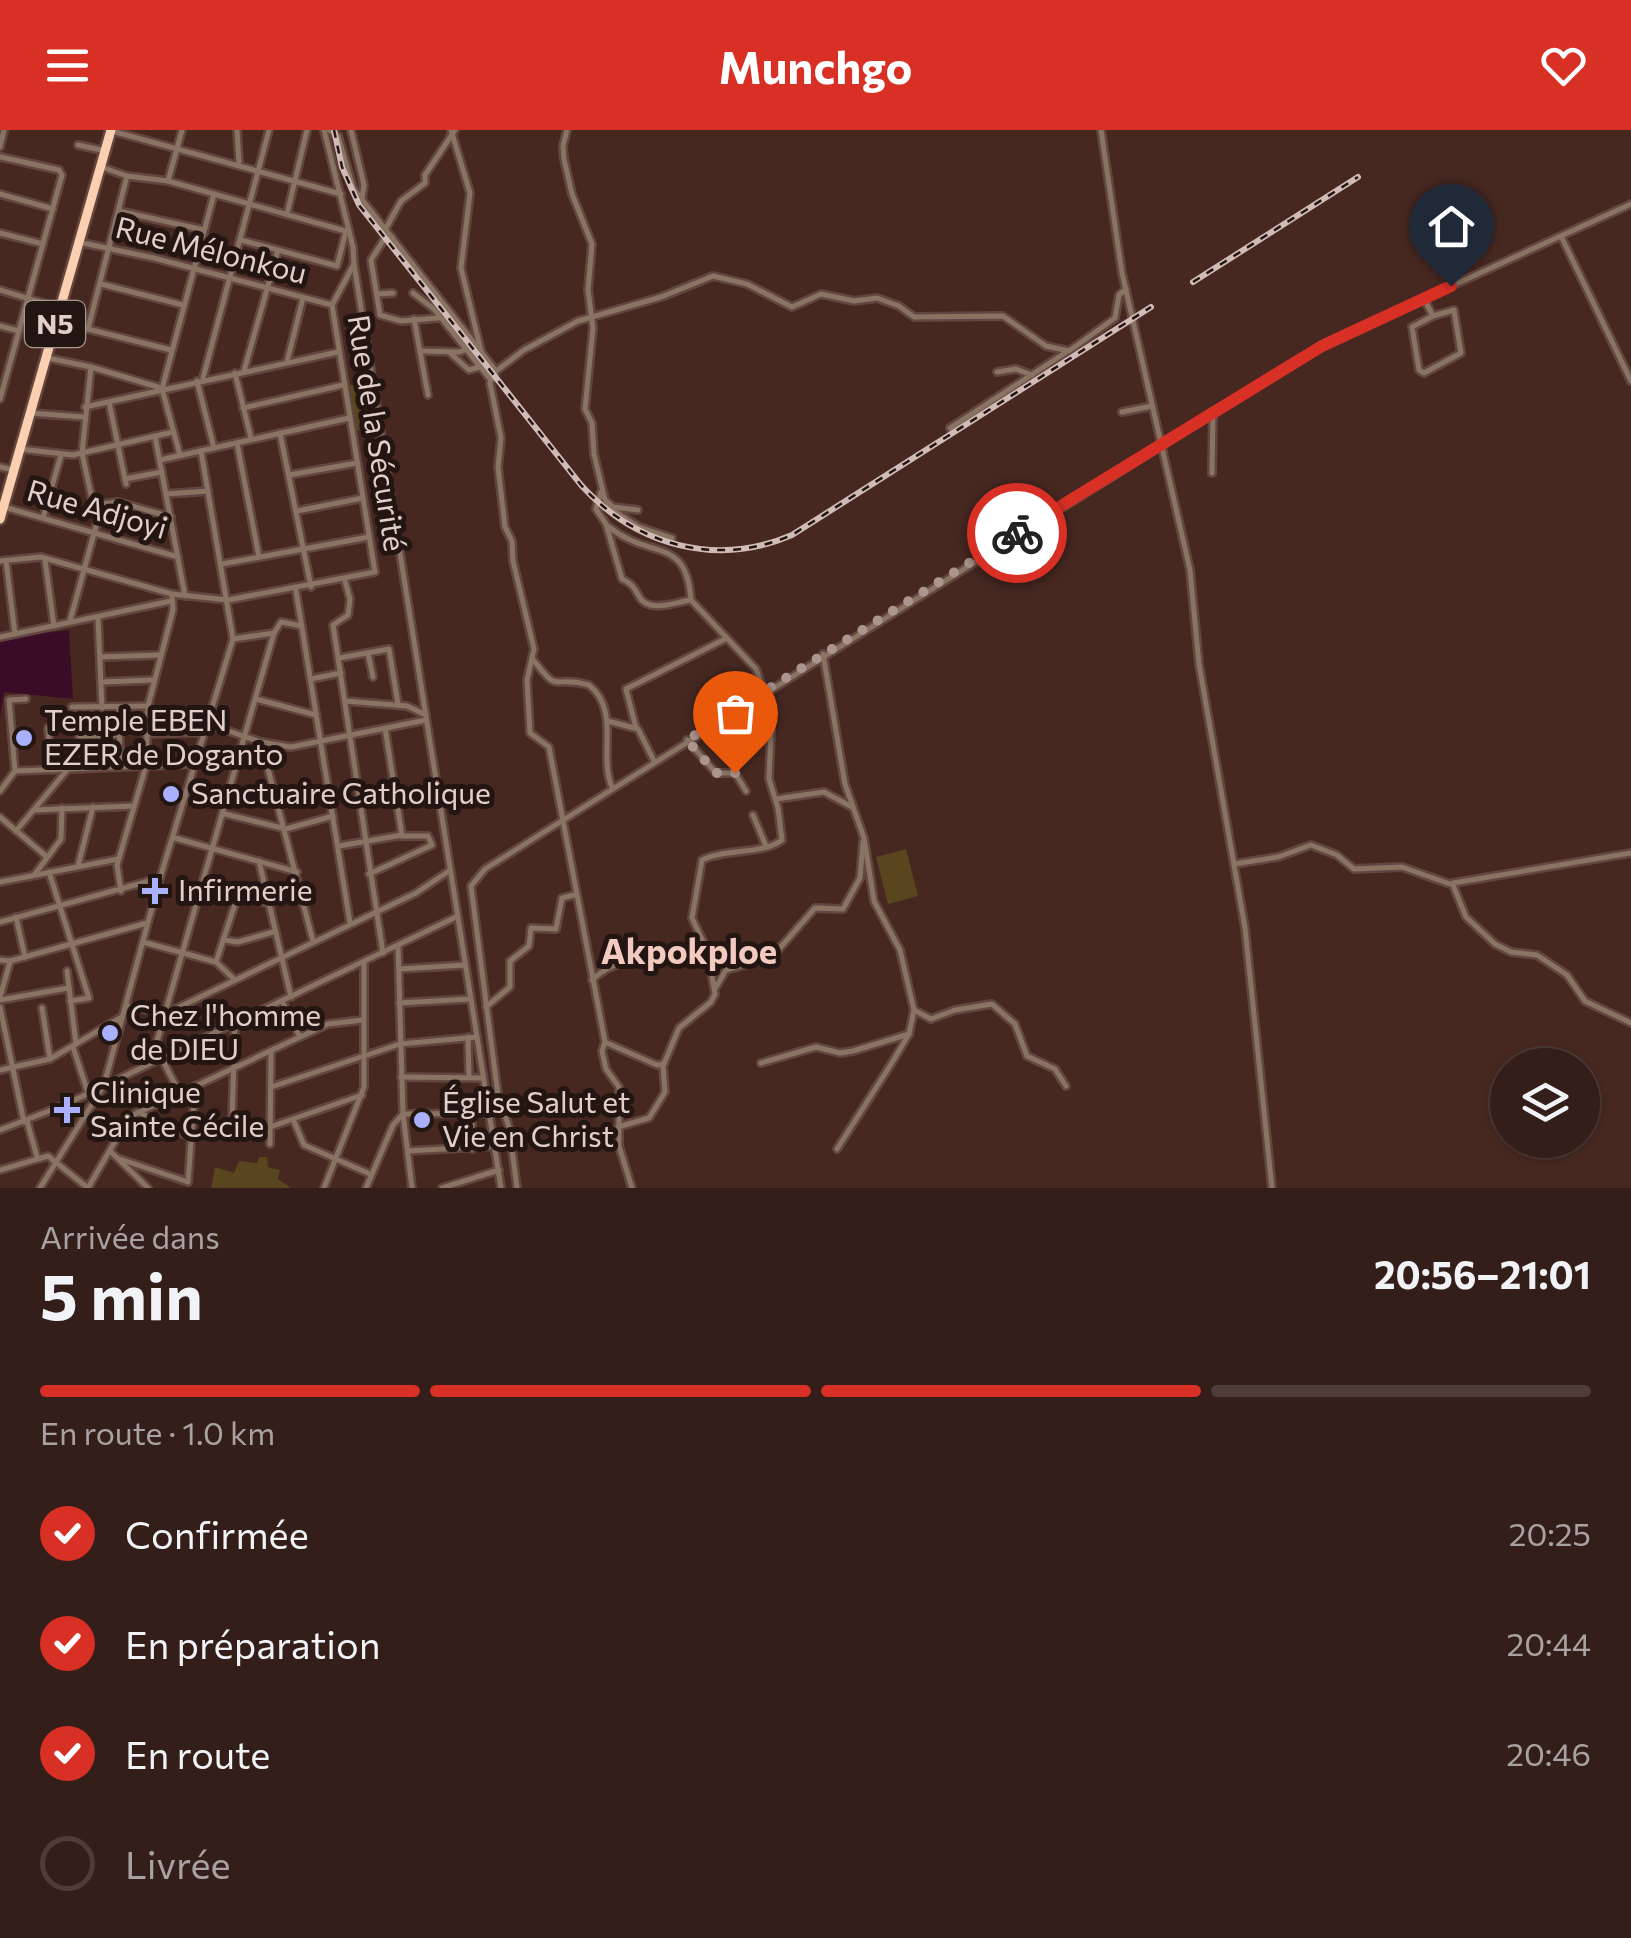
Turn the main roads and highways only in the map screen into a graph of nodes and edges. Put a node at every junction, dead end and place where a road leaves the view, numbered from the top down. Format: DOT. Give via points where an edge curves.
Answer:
graph roads {
  1 [pos="110,130"];
  2 [pos="76,242"];
  3 [pos="58,308"];
  4 [pos="8,468"];
  5 [pos="2,506"];
  6 [pos="0,519"];
  1 -- 2 [label="highway, N5"];
  1 -- 2 [label="highway, N5"];
  2 -- 3 [label="highway, N5"];
  3 -- 4 [label="highway, N5"];
  3 -- 4 [label="highway, N5" via="20,449"];
  4 -- 5 [label="highway, N5"];
  5 -- 6 [label="highway, N5"];
}
